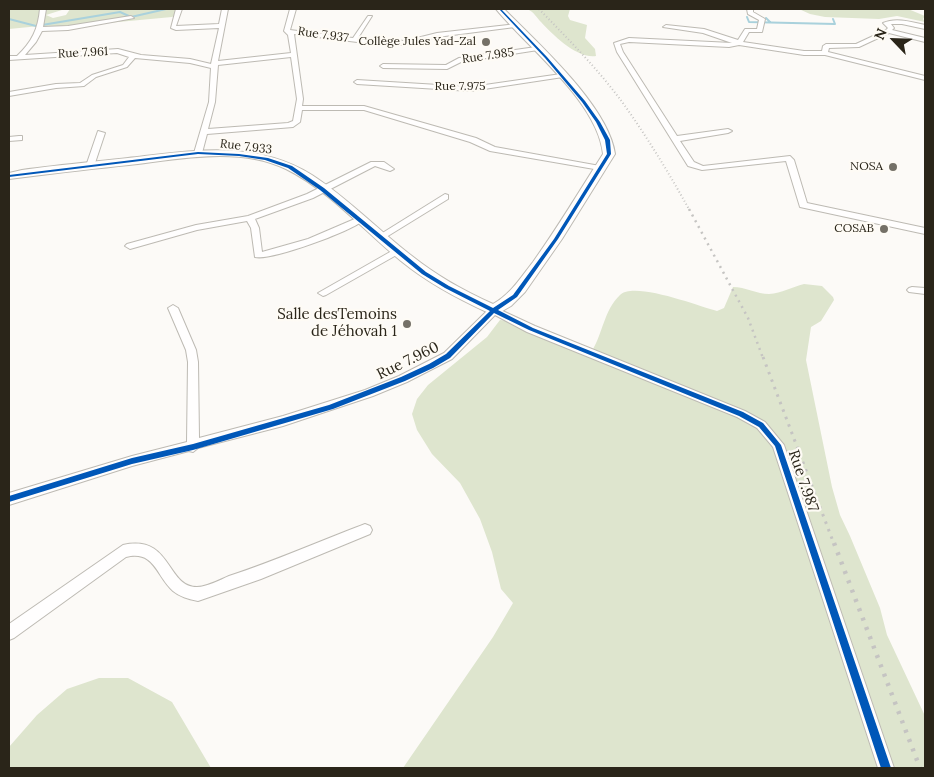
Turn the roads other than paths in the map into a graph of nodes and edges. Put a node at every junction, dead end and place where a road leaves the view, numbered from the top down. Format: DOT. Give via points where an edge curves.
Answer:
graph roads {
  1 [pos="43,9"];
  2 [pos="179,9"];
  3 [pos="225,9"];
  4 [pos="293,9"];
  5 [pos="500,9"];
  6 [pos="750,9"];
  7 [pos="370,16"];
  8 [pos="130,18"];
  9 [pos="222,26"];
  10 [pos="515,26"];
  11 [pos="42,27"];
  12 [pos="925,27"];
  13 [pos="666,28"];
  14 [pos="287,31"];
  15 [pos="888,31"];
  16 [pos="354,39"];
  17 [pos="925,40"];
  18 [pos="739,43"];
  19 [pos="536,50"];
  20 [pos="825,54"];
  21 [pos="292,55"];
  22 [pos="19,57"];
  23 [pos="132,57"];
  24 [pos="9,58"];
  25 [pos="214,65"];
  26 [pos="383,66"];
  27 [pos="561,76"];
  28 [pos="925,78"];
  29 [pos="357,82"];
  30 [pos="9,94"];
  31 [pos="299,108"];
  32 [pos="728,131"];
  33 [pos="204,132"];
  34 [pos="101,133"];
  35 [pos="19,138"];
  36 [pos="9,139"];
  37 [pos="676,140"];
  38 [pos="198,153"];
  39 [pos="90,166"];
  40 [pos="600,168"];
  41 [pos="390,170"];
  42 [pos="9,176"];
  43 [pos="322,189"];
  44 [pos="445,197"];
  45 [pos="250,218"];
  46 [pos="360,220"];
  47 [pos="925,231"];
  48 [pos="380,237"];
  49 [pos="130,246"];
  50 [pos="397,251"];
  51 [pos="912,290"];
  52 [pos="925,291"];
  53 [pos="323,293"];
  54 [pos="172,308"];
  55 [pos="494,310"];
  56 [pos="192,447"];
  57 [pos="9,499"];
  58 [pos="365,530"];
  59 [pos="9,632"];
  60 [pos="886,768"];
  1 -- 11 [label="street"];
  2 -- 9 [label="street" via="173,27"];
  3 -- 9 [label="street"];
  4 -- 14 [label="street"];
  5 -- 10 [label="street, Rue 7.960"];
  6 -- 18 [label="street" via="750,13 762,19 762,26 760,31 747,30"];
  7 -- 16 [label="street"];
  8 -- 11 [label="street" via="68,28"];
  9 -- 25 [label="street"];
  10 -- 16 [label="street, Rue 7.937" via="405,43"];
  10 -- 19 [label="street, Rue 7.960"];
  11 -- 22 [label="street" via="30,48"];
  12 -- 15 [label="street" via="886,23 891,28"];
  13 -- 18 [label="street" via="704,31"];
  14 -- 16 [label="street, Rue 7.937"];
  14 -- 21 [label="street, Rue 7.937" via="291,34"];
  15 -- 17 [label="street"];
  15 -- 20 [label="street" via="857,46 826,46"];
  18 -- 20 [label="street"];
  18 -- 37 [label="street" via="629,40 617,43"];
  19 -- 26 [label="street, Rue 7.985" via="459,60 447,67"];
  19 -- 27 [label="street, Rue 7.960"];
  20 -- 28 [label="street"];
  21 -- 25 [label="street"];
  21 -- 31 [label="street, Rue 7.937"];
  22 -- 23 [label="street, Rue 7.961" via="118,51"];
  22 -- 24 [label="street, Rue 7.961"];
  23 -- 25 [label="street, Rue 7.961" via="195,60"];
  23 -- 30 [label="street" via="125,66 94,76 82,85"];
  25 -- 33 [label="street" via="212,102"];
  27 -- 29 [label="street, Rue 7.975" via="471,89"];
  27 -- 40 [label="street, Rue 7.960" via="588,106 609,142 609,154"];
  31 -- 33 [label="street" via="296,122 290,125"];
  31 -- 40 [label="street" via="364,108 473,140 493,149"];
  32 -- 37 [label="street"];
  33 -- 38 [label="street"];
  34 -- 39 [label="street"];
  35 -- 36 [label="street"];
  37 -- 47 [label="street" via="691,164 702,168 787,158 803,205"];
  38 -- 39 [label="street, Rue 7.933"];
  38 -- 43 [label="street, Rue 7.933" via="266,159 290,167"];
  39 -- 42 [label="street, Rue 7.933"];
  40 -- 55 [label="street, Rue 7.960" via="520,289"];
  41 -- 43 [label="street" via="374,164"];
  43 -- 45 [label="street"];
  43 -- 46 [label="street, Rue 7.933"];
  44 -- 48 [label="street"];
  45 -- 46 [label="street" via="255,228 258,255 311,241"];
  45 -- 49 [label="street" via="196,228"];
  46 -- 48 [label="street, Rue 7.933"];
  48 -- 50 [label="street, Rue 7.933"];
  50 -- 53 [label="street"];
  50 -- 55 [label="street, Rue 7.933" via="447,287"];
  51 -- 52 [label="street"];
  54 -- 56 [label="street" via="192,350 194,362"];
  55 -- 56 [label="street, Rue 7.960" via="448,356 402,380 331,407"];
  55 -- 60 [label="street, Rue 7.987" via="531,329 761,425 778,445"];
  56 -- 57 [label="street, Rue 7.960" via="132,461"];
  58 -- 59 [label="street" via="198,594 189,594 178,588 152,554 140,549 124,551"];
}
